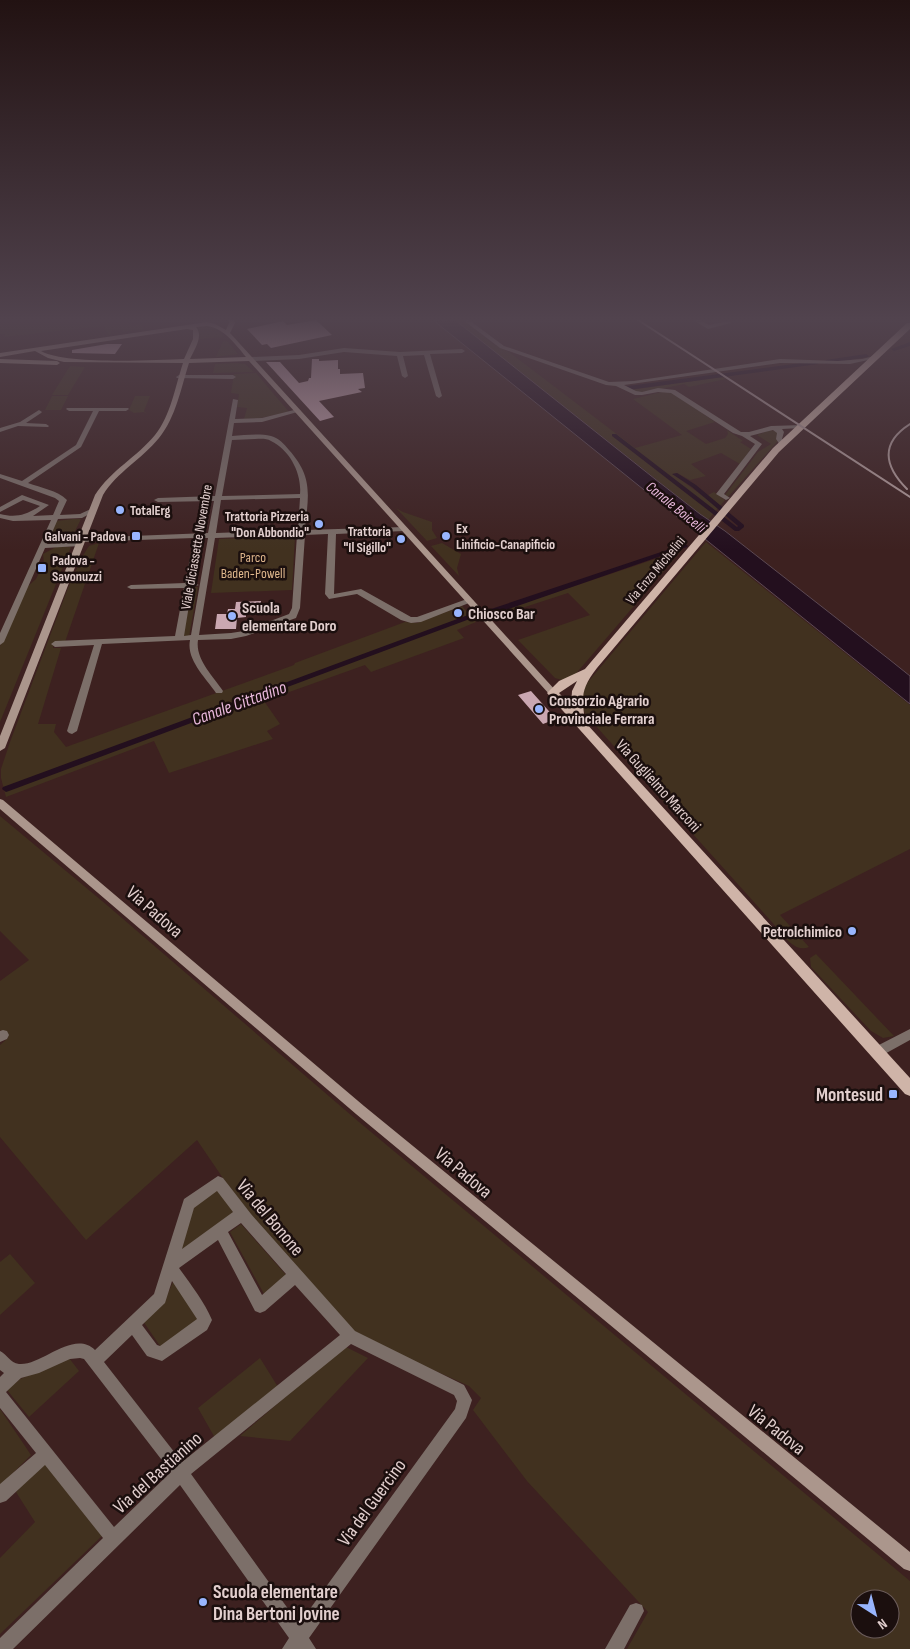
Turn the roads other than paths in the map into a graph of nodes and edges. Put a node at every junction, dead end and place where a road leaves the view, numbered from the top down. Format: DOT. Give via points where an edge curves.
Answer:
graph roads {
  1 [pos="174,397"];
  2 [pos="285,397"];
  3 [pos="682,397"];
  4 [pos="831,397"];
  5 [pos="235,400"];
  6 [pos="69,409"];
  7 [pos="97,409"];
  8 [pos="126,409"];
  9 [pos="298,411"];
  10 [pos="39,412"];
  11 [pos="231,421"];
  12 [pos="19,425"];
  13 [pos="46,426"];
  14 [pos="800,426"];
  15 [pos="775,428"];
  16 [pos="0,430"];
  17 [pos="746,435"];
  18 [pos="228,438"];
  19 [pos="782,444"];
  20 [pos="0,476"];
  21 [pos="22,484"];
  22 [pos="304,496"];
  23 [pos="218,498"];
  24 [pos="726,498"];
  25 [pos="158,500"];
  26 [pos="0,510"];
  27 [pos="93,510"];
  28 [pos="0,516"];
  29 [pos="55,518"];
  30 [pos="22,519"];
  31 [pos="404,529"];
  32 [pos="332,531"];
  33 [pos="301,532"];
  34 [pos="198,536"];
  35 [pos="211,536"];
  36 [pos="81,541"];
  37 [pos="46,542"];
  38 [pos="189,585"];
  39 [pos="203,585"];
  40 [pos="131,587"];
  41 [pos="470,601"];
  42 [pos="179,638"];
  43 [pos="194,638"];
  44 [pos="0,642"];
  45 [pos="99,642"];
  46 [pos="55,644"];
  47 [pos="593,666"];
  48 [pos="534,673"];
  49 [pos="563,684"];
  50 [pos="580,684"];
  51 [pos="219,691"];
  52 [pos="553,693"];
  53 [pos="582,725"];
  54 [pos="72,731"];
  55 [pos="0,748"];
  56 [pos="0,803"];
  57 [pos="910,1034"];
  58 [pos="878,1052"];
  59 [pos="910,1089"];
  60 [pos="242,1214"];
  61 [pos="220,1230"];
  62 [pos="170,1266"];
  63 [pos="296,1275"];
  64 [pos="132,1324"];
  65 [pos="350,1336"];
  66 [pos="0,1358"];
  67 [pos="94,1360"];
  68 [pos="18,1371"];
  69 [pos="446,1382"];
  70 [pos="0,1387"];
  71 [pos="0,1396"];
  72 [pos="46,1454"];
  73 [pos="181,1474"];
  74 [pos="0,1495"];
  75 [pos="114,1539"];
  76 [pos="910,1563"];
  77 [pos="636,1611"];
  78 [pos="299,1645"];
  79 [pos="2,1649"];
  80 [pos="614,1649"];
  1 -- 27 [label="main road" via="162,430 111,477"];
  2 -- 9 [label="main road, Via Guglielmo Marconi"];
  3 -- 17 [label="street" via="735,432"];
  4 -- 14 [label="main road, Via Enzo Michelini"];
  5 -- 11 [label="street, Viale diciassette Novembre"];
  6 -- 7 [label="street"];
  7 -- 8 [label="street"];
  7 -- 21 [label="street" via="79,446"];
  9 -- 11 [label="street" via="262,420"];
  9 -- 31 [label="main road, Via Guglielmo Marconi"];
  10 -- 12 [label="street"];
  11 -- 18 [label="street, Viale diciassette Novembre"];
  12 -- 13 [label="street"];
  12 -- 16 [label="street"];
  14 -- 15 [label="street"];
  14 -- 19 [label="main road, Via Enzo Michelini"];
  15 -- 17 [label="street"];
  15 -- 19 [label="street" via="781,432 779,439"];
  17 -- 24 [label="street" via="759,444 720,494"];
  18 -- 22 [label="street" via="268,438 278,442 302,474"];
  18 -- 23 [label="street, Viale diciassette Novembre"];
  19 -- 47 [label="main road, Via Enzo Michelini"];
  20 -- 21 [label="street"];
  21 -- 29 [label="street" via="63,499"];
  22 -- 23 [label="street"];
  22 -- 33 [label="street"];
  23 -- 25 [label="street"];
  23 -- 35 [label="street, Viale diciassette Novembre"];
  26 -- 30 [label="street" via="22,496 45,504"];
  27 -- 29 [label="street" via="82,516"];
  27 -- 36 [label="main road"];
  28 -- 30 [label="street"];
  29 -- 30 [label="street"];
  29 -- 37 [label="street"];
  31 -- 32 [label="street"];
  31 -- 41 [label="main road, Via Guglielmo Marconi"];
  32 -- 33 [label="street"];
  32 -- 41 [label="street" via="329,594 332,597 358,591 414,621"];
  33 -- 35 [label="street"];
  33 -- 43 [label="street" via="296,608 292,616 238,635"];
  34 -- 35 [label="street"];
  34 -- 36 [label="street"];
  34 -- 38 [label="street, Viale diciassette Novembre"];
  35 -- 39 [label="street, Viale diciassette Novembre"];
  36 -- 37 [label="street"];
  36 -- 55 [label="main road"];
  37 -- 44 [label="street"];
  38 -- 39 [label="street"];
  38 -- 40 [label="street"];
  38 -- 42 [label="street, Viale diciassette Novembre"];
  39 -- 43 [label="street, Viale diciassette Novembre"];
  41 -- 48 [label="main road, Via Guglielmo Marconi"];
  42 -- 43 [label="street"];
  42 -- 45 [label="street"];
  43 -- 51 [label="street, Viale diciassette Novembre" via="195,656"];
  45 -- 46 [label="street"];
  45 -- 54 [label="street"];
  47 -- 49 [label="main road, Via Enzo Michelini"];
  47 -- 50 [label="main road, Via Enzo Michelini"];
  48 -- 49 [label="main road" via="548,682"];
  48 -- 52 [label="main road, Via Guglielmo Marconi"];
  49 -- 52 [label="main road, Via Enzo Michelini"];
  50 -- 52 [label="main road"];
  50 -- 53 [label="main road, Via Enzo Michelini" via="575,705"];
  52 -- 53 [label="main road, Via Guglielmo Marconi"];
  53 -- 58 [label="main road, Via Guglielmo Marconi"];
  56 -- 76 [label="main road, Via Padova" via="368,1116"];
  57 -- 58 [label="street"];
  58 -- 59 [label="main road, Via Guglielmo Marconi"];
  60 -- 61 [label="street"];
  60 -- 62 [label="street, Via del Bonone" via="218,1182 189,1204"];
  60 -- 63 [label="street, Via del Bonone"];
  61 -- 62 [label="street"];
  61 -- 63 [label="street, Via del Bonone" via="260,1306"];
  62 -- 64 [label="street" via="160,1298"];
  62 -- 64 [label="street" via="201,1311 205,1320 202,1325 162,1354 152,1350"];
  63 -- 65 [label="street, Via del Bonone"];
  64 -- 67 [label="street"];
  65 -- 69 [label="street, Via del Bonone"];
  65 -- 73 [label="street, Via del Bastianino"];
  66 -- 68 [label="street" via="10,1369"];
  67 -- 68 [label="street" via="88,1353 78,1350 37,1367"];
  67 -- 73 [label="street"];
  68 -- 70 [label="street"];
  69 -- 78 [label="street, Via del Guercino" via="463,1396 462,1413"];
  71 -- 72 [label="street"];
  72 -- 74 [label="street"];
  72 -- 75 [label="street"];
  73 -- 75 [label="street, Via del Bastianino"];
  73 -- 78 [label="street"];
  75 -- 79 [label="street, Via del Bastianino"];
  77 -- 80 [label="street"];
}
